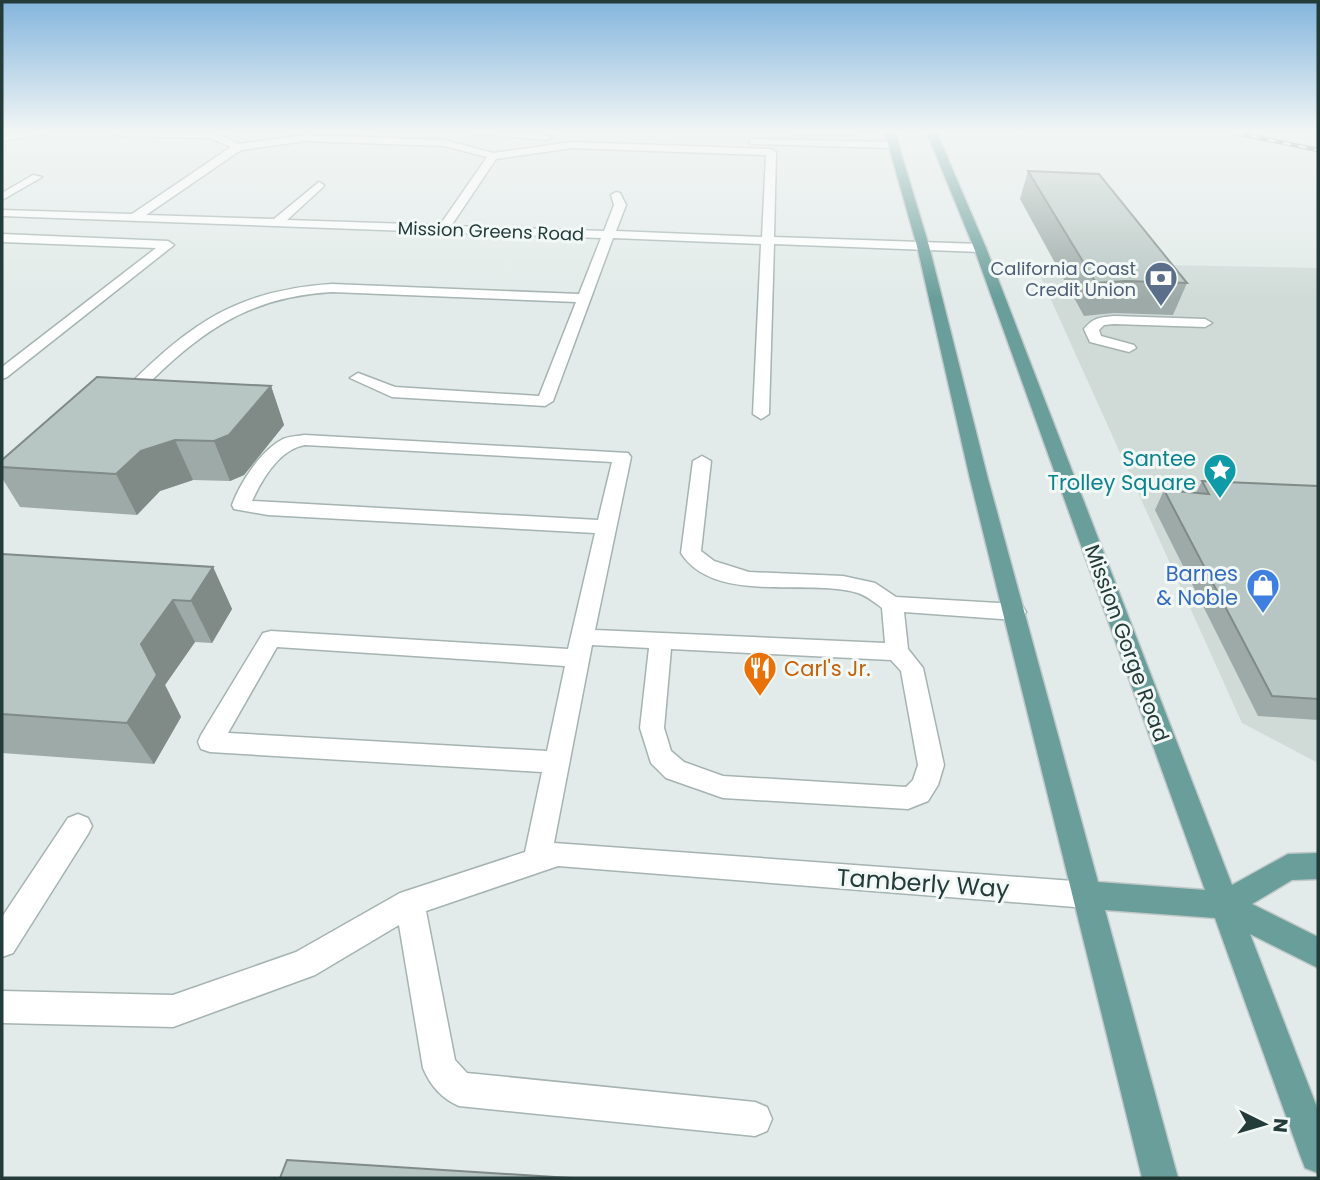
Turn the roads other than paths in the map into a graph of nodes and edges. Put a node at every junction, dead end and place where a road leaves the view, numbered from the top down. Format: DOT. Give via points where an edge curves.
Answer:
graph roads {
  1 [pos="18,188"];
  2 [pos="178,188"];
  3 [pos="317,188"];
  4 [pos="471,188"];
  5 [pos="770,188"];
  6 [pos="906,188"];
  7 [pos="955,188"];
  8 [pos="616,195"];
  9 [pos="2,197"];
  10 [pos="2,214"];
  11 [pos="134,218"];
  12 [pos="276,223"];
  13 [pos="443,229"];
  14 [pos="611,235"];
  15 [pos="2,238"];
  16 [pos="769,241"];
  17 [pos="923,246"];
  18 [pos="980,248"];
  19 [pos="586,298"];
  20 [pos="1205,323"];
  21 [pos="1129,348"];
  22 [pos="2,374"];
  23 [pos="358,378"];
  24 [pos="132,391"];
  25 [pos="761,414"];
  26 [pos="702,461"];
  27 [pos="606,527"];
  28 [pos="892,604"];
  29 [pos="1015,612"];
  30 [pos="661,641"];
  31 [pos="580,647"];
  32 [pos="897,652"];
  33 [pos="555,762"];
  34 [pos="78,826"];
  35 [pos="537,861"];
  36 [pos="1318,866"];
  37 [pos="1087,895"];
  38 [pos="410,903"];
  39 [pos="1224,905"];
  40 [pos="2,943"];
  41 [pos="1318,953"];
  42 [pos="2,1007"];
  43 [pos="755,1119"];
  44 [pos="1318,1155"];
  45 [pos="1160,1178"];
  1 -- 9 [label="street"];
  2 -- 11 [label="street"];
  3 -- 12 [label="street"];
  4 -- 13 [label="street"];
  5 -- 16 [label="street"];
  6 -- 17 [label="main road"];
  7 -- 18 [label="main road, Mission Gorge Road"];
  8 -- 14 [label="street" via="620,205"];
  10 -- 11 [label="street, Mission Greens Road"];
  11 -- 12 [label="street, Mission Greens Road"];
  12 -- 13 [label="street, Mission Greens Road"];
  13 -- 14 [label="street, Mission Greens Road"];
  14 -- 16 [label="street, Mission Greens Road"];
  14 -- 19 [label="street"];
  15 -- 22 [label="street" via="168,245"];
  16 -- 17 [label="street, Mission Greens Road"];
  16 -- 25 [label="street"];
  17 -- 18 [label="street, Mission Greens Road"];
  17 -- 29 [label="main road"];
  18 -- 39 [label="main road, Mission Gorge Road"];
  19 -- 23 [label="street" via="545,401 392,392"];
  19 -- 24 [label="street" via="332,288 295,291 237,310 199,330"];
  20 -- 21 [label="street" via="1100,321 1091,329 1095,339"];
  26 -- 28 [label="street" via="691,553 701,565 744,577 866,587"];
  27 -- 27 [label="street" via="622,457 305,440 288,443 273,456 243,496 242,505"];
  27 -- 31 [label="street"];
  28 -- 29 [label="street"];
  28 -- 32 [label="street"];
  29 -- 37 [label="main road"];
  30 -- 31 [label="street"];
  30 -- 32 [label="street"];
  30 -- 32 [label="street" via="652,728 660,756 675,770 723,787 908,798 925,785 931,765 912,668"];
  31 -- 33 [label="street"];
  31 -- 33 [label="street" via="271,639 210,741"];
  33 -- 35 [label="street"];
  34 -- 40 [label="street"];
  35 -- 37 [label="street, Tamberly Way" via="558,854"];
  35 -- 38 [label="street, Tamberly Way"];
  36 -- 39 [label="main road" via="1288,867"];
  37 -- 39 [label="main road"];
  37 -- 45 [label="main road"];
  38 -- 42 [label="street, Tamberly Way" via="304,964 173,1011"];
  38 -- 43 [label="street" via="440,1068 459,1089"];
  39 -- 41 [label="main road"];
  39 -- 44 [label="main road, Mission Gorge Road"];
}
